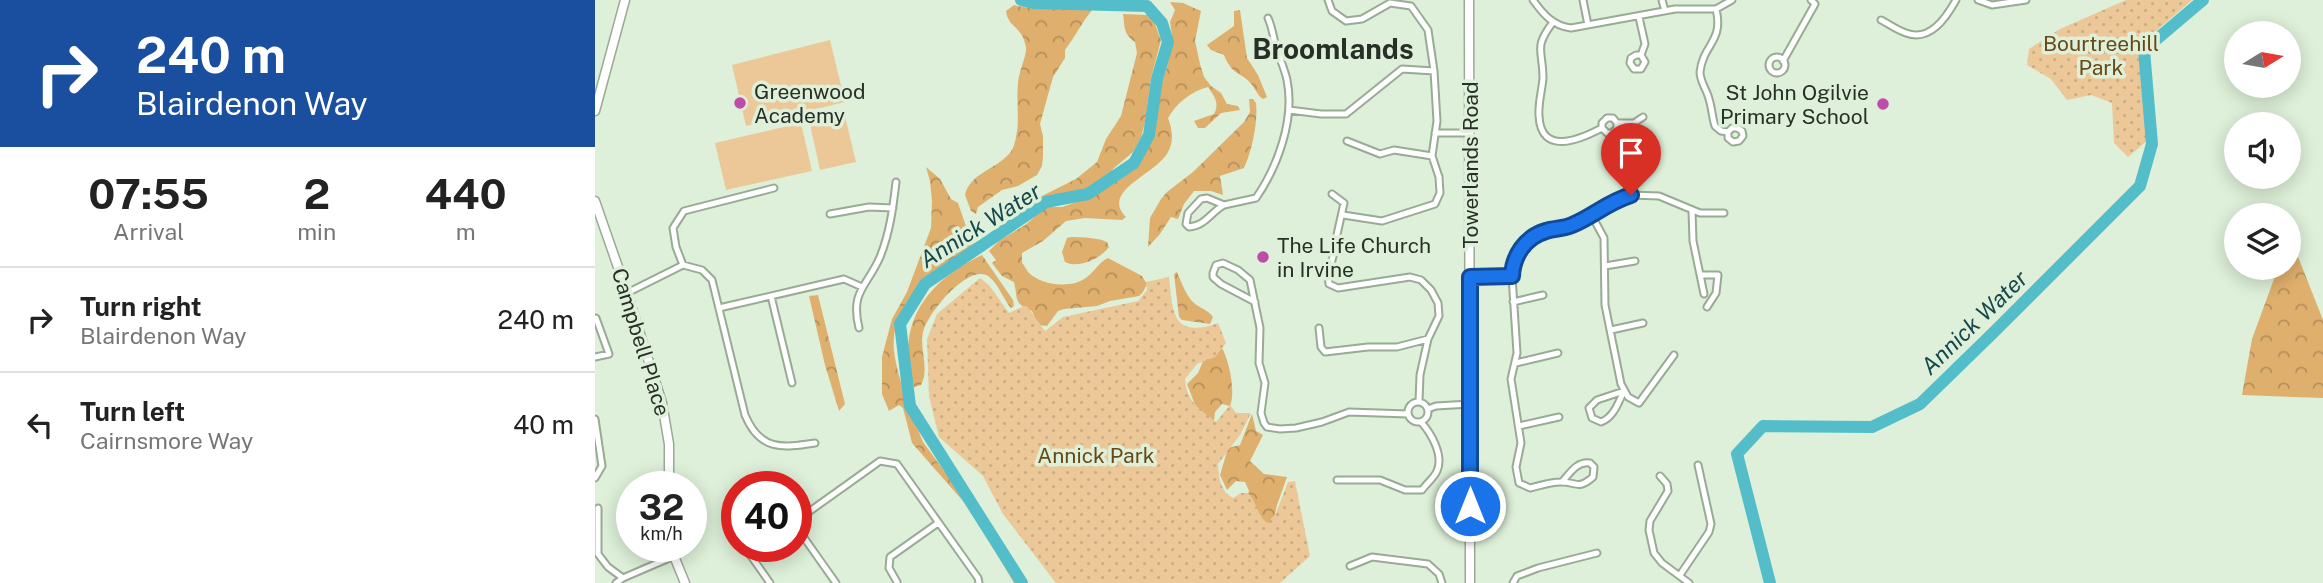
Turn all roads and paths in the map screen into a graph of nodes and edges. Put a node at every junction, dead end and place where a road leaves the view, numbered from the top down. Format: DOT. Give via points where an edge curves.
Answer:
graph roads {
  1 [pos="625,0"];
  2 [pos="1328,0"];
  3 [pos="1469,0"];
  4 [pos="1533,0"];
  5 [pos="1583,0"];
  6 [pos="1662,0"];
  7 [pos="1732,0"];
  8 [pos="1811,0"];
  9 [pos="1957,0"];
  10 [pos="1978,0"];
  11 [pos="2026,0"];
  12 [pos="1716,9"];
  13 [pos="1665,11"];
  14 [pos="1639,17"];
  15 [pos="1268,18"];
  16 [pos="1881,20"];
  17 [pos="1553,22"];
  18 [pos="1588,25"];
  19 [pos="1641,55"];
  20 [pos="1783,61"];
  21 [pos="1434,71"];
  22 [pos="1289,110"];
  23 [pos="595,111"];
  24 [pos="1643,117"];
  25 [pos="1617,123"];
  26 [pos="1602,128"];
  27 [pos="1435,132"];
  28 [pos="1728,132"];
  29 [pos="1470,133"];
  30 [pos="1347,141"];
  31 [pos="1432,156"];
  32 [pos="896,182"];
  33 [pos="774,188"];
  34 [pos="1332,194"];
  35 [pos="595,201"];
  36 [pos="1224,205"];
  37 [pos="893,208"];
  38 [pos="1692,211"];
  39 [pos="1724,213"];
  40 [pos="830,214"];
  41 [pos="1591,214"];
  42 [pos="1343,215"];
  43 [pos="1336,239"];
  44 [pos="1335,249"];
  45 [pos="1635,261"];
  46 [pos="683,265"];
  47 [pos="1605,266"];
  48 [pos="1700,275"];
  49 [pos="1512,276"];
  50 [pos="1470,277"];
  51 [pos="862,287"];
  52 [pos="627,293"];
  53 [pos="1704,294"];
  54 [pos="1543,295"];
  55 [pos="771,296"];
  56 [pos="1255,302"];
  57 [pos="1513,302"];
  58 [pos="719,307"];
  59 [pos="1707,307"];
  60 [pos="596,318"];
  61 [pos="1643,323"];
  62 [pos="859,328"];
  63 [pos="1319,328"];
  64 [pos="1611,330"];
  65 [pos="1428,340"];
  66 [pos="1558,353"];
  67 [pos="1674,355"];
  68 [pos="595,357"];
  69 [pos="1516,363"];
  70 [pos="792,383"];
  71 [pos="1624,391"];
  72 [pos="1419,402"];
  73 [pos="1470,404"];
  74 [pos="1428,409"];
  75 [pos="1408,414"];
  76 [pos="1559,417"];
  77 [pos="595,419"];
  78 [pos="1421,422"];
  79 [pos="1519,426"];
  80 [pos="815,443"];
  81 [pos="1698,465"];
  82 [pos="669,471"];
  83 [pos="1660,476"];
  84 [pos="595,478"];
  85 [pos="1337,480"];
  86 [pos="1562,482"];
  87 [pos="598,508"];
  88 [pos="938,523"];
  89 [pos="1597,553"];
  90 [pos="660,562"];
  91 [pos="676,562"];
  92 [pos="755,562"];
  93 [pos="1350,566"];
  94 [pos="1680,575"];
  95 [pos="623,578"];
  96 [pos="617,583"];
  97 [pos="685,583"];
  98 [pos="770,583"];
  99 [pos="836,583"];
  100 [pos="897,583"];
  101 [pos="979,583"];
  102 [pos="1443,583"];
  103 [pos="1470,583"];
  104 [pos="1513,583"];
  105 [pos="1689,583"];
  1 -- 23 [label="street"];
  2 -- 21 [label="street" via="1346,21 1362,19 1390,3 1411,6 1427,30"];
  3 -- 29 [label="street, Towerlands Road"];
  4 -- 17 [label="street"];
  5 -- 18 [label="street"];
  6 -- 13 [label="street"];
  7 -- 12 [label="street"];
  8 -- 20 [label="street" via="1815,4"];
  9 -- 16 [label="street" via="1943,22 1924,34 1907,34"];
  10 -- 11 [label="street" via="1992,5"];
  12 -- 13 [label="street"];
  12 -- 28 [label="street" via="1718,29 1700,75 1715,126"];
  13 -- 14 [label="street"];
  14 -- 18 [label="street"];
  14 -- 19 [label="street" via="1645,44"];
  15 -- 22 [label="street" via="1287,81"];
  17 -- 18 [label="street" via="1571,28"];
  17 -- 26 [label="street" via="1539,47 1541,127 1552,139 1568,143"];
  21 -- 22 [label="street" via="1402,69 1346,114"];
  21 -- 27 [label="street"];
  22 -- 36 [label="street" via="1269,180 1256,198"];
  24 -- 25 [label="street" via="1634,123"];
  25 -- 26 [label="street" via="1612,133"];
  25 -- 26 [label="street" via="1607,118"];
  27 -- 29 [label="street"];
  27 -- 31 [label="street"];
  29 -- 50 [label="street, Towerlands Road"];
  30 -- 31 [label="street" via="1380,154 1394,150"];
  31 -- 42 [label="street" via="1439,177 1435,204 1382,220"];
  32 -- 37 [label="street"];
  33 -- 46 [label="street" via="684,211 673,228"];
  34 -- 42 [label="street" via="1344,203"];
  35 -- 52 [label="street, Campbell Place"];
  36 -- 36 [label="street" via="1205,223 1186,224 1188,213 1202,198"];
  37 -- 40 [label="street"];
  37 -- 51 [label="street" via="879,260"];
  38 -- 39 [label="street"];
  38 -- 41 [label="street" via="1659,196 1631,195"];
  38 -- 48 [label="street"];
  41 -- 47 [label="street" via="1604,238"];
  41 -- 49 [label="street" via="1531,239 1518,253"];
  42 -- 43 [label="street"];
  44 -- 65 [label="street" via="1328,275 1329,284 1338,288 1410,277 1431,290 1439,308"];
  45 -- 47 [label="street"];
  46 -- 52 [label="street"];
  46 -- 58 [label="street" via="702,270 712,280"];
  47 -- 64 [label="street" via="1605,305"];
  48 -- 53 [label="street"];
  48 -- 59 [label="street" via="1718,275 1716,293"];
  49 -- 50 [label="street"];
  49 -- 57 [label="street"];
  50 -- 73 [label="street, Towerlands Road"];
  51 -- 55 [label="street" via="844,279"];
  51 -- 62 [label="street" via="855,310"];
  52 -- 82 [label="street, Campbell Place" via="662,403"];
  54 -- 57 [label="street"];
  55 -- 58 [label="street"];
  55 -- 70 [label="street"];
  56 -- 56 [label="street" via="1248,276 1223,263 1216,265 1217,281"];
  56 -- 75 [label="street" via="1258,356 1265,383 1264,424 1296,428 1349,412"];
  57 -- 69 [label="street"];
  58 -- 80 [label="street" via="750,427 765,441 787,447"];
  60 -- 68 [label="street" via="609,354"];
  61 -- 64 [label="street"];
  63 -- 65 [label="street" via="1325,352"];
  64 -- 71 [label="street"];
  65 -- 72 [label="street"];
  66 -- 69 [label="street"];
  67 -- 71 [label="street" via="1639,403"];
  69 -- 79 [label="street" via="1511,379"];
  71 -- 71 [label="street" via="1608,419 1592,418 1589,408 1593,402"];
  72 -- 74 [label="street"];
  72 -- 75 [label="street" via="1411,405"];
  73 -- 74 [label="street"];
  73 -- 103 [label="street, Towerlands Road"];
  74 -- 78 [label="street"];
  75 -- 78 [label="street"];
  76 -- 79 [label="street"];
  77 -- 84 [label="street" via="602,466"];
  78 -- 85 [label="street" via="1433,441 1438,464 1422,490 1405,490 1380,480"];
  79 -- 86 [label="street" via="1519,483 1530,488"];
  81 -- 94 [label="street" via="1711,524"];
  83 -- 94 [label="street" via="1668,491 1649,530 1654,553"];
  86 -- 86 [label="street" via="1583,462 1594,467 1593,477 1581,485"];
  87 -- 95 [label="street" via="598,554"];
  88 -- 99 [label="street" via="897,464 880,461 800,522 800,532"];
  88 -- 100 [label="street" via="890,557 889,568"];
  88 -- 101 [label="street"];
  89 -- 104 [label="street" via="1538,568 1517,576"];
  90 -- 95 [label="street"];
  91 -- 97 [label="street"];
  92 -- 98 [label="street"];
  93 -- 102 [label="street" via="1372,557 1428,564"];
  94 -- 105 [label="street"];
  95 -- 96 [label="street"];
}
